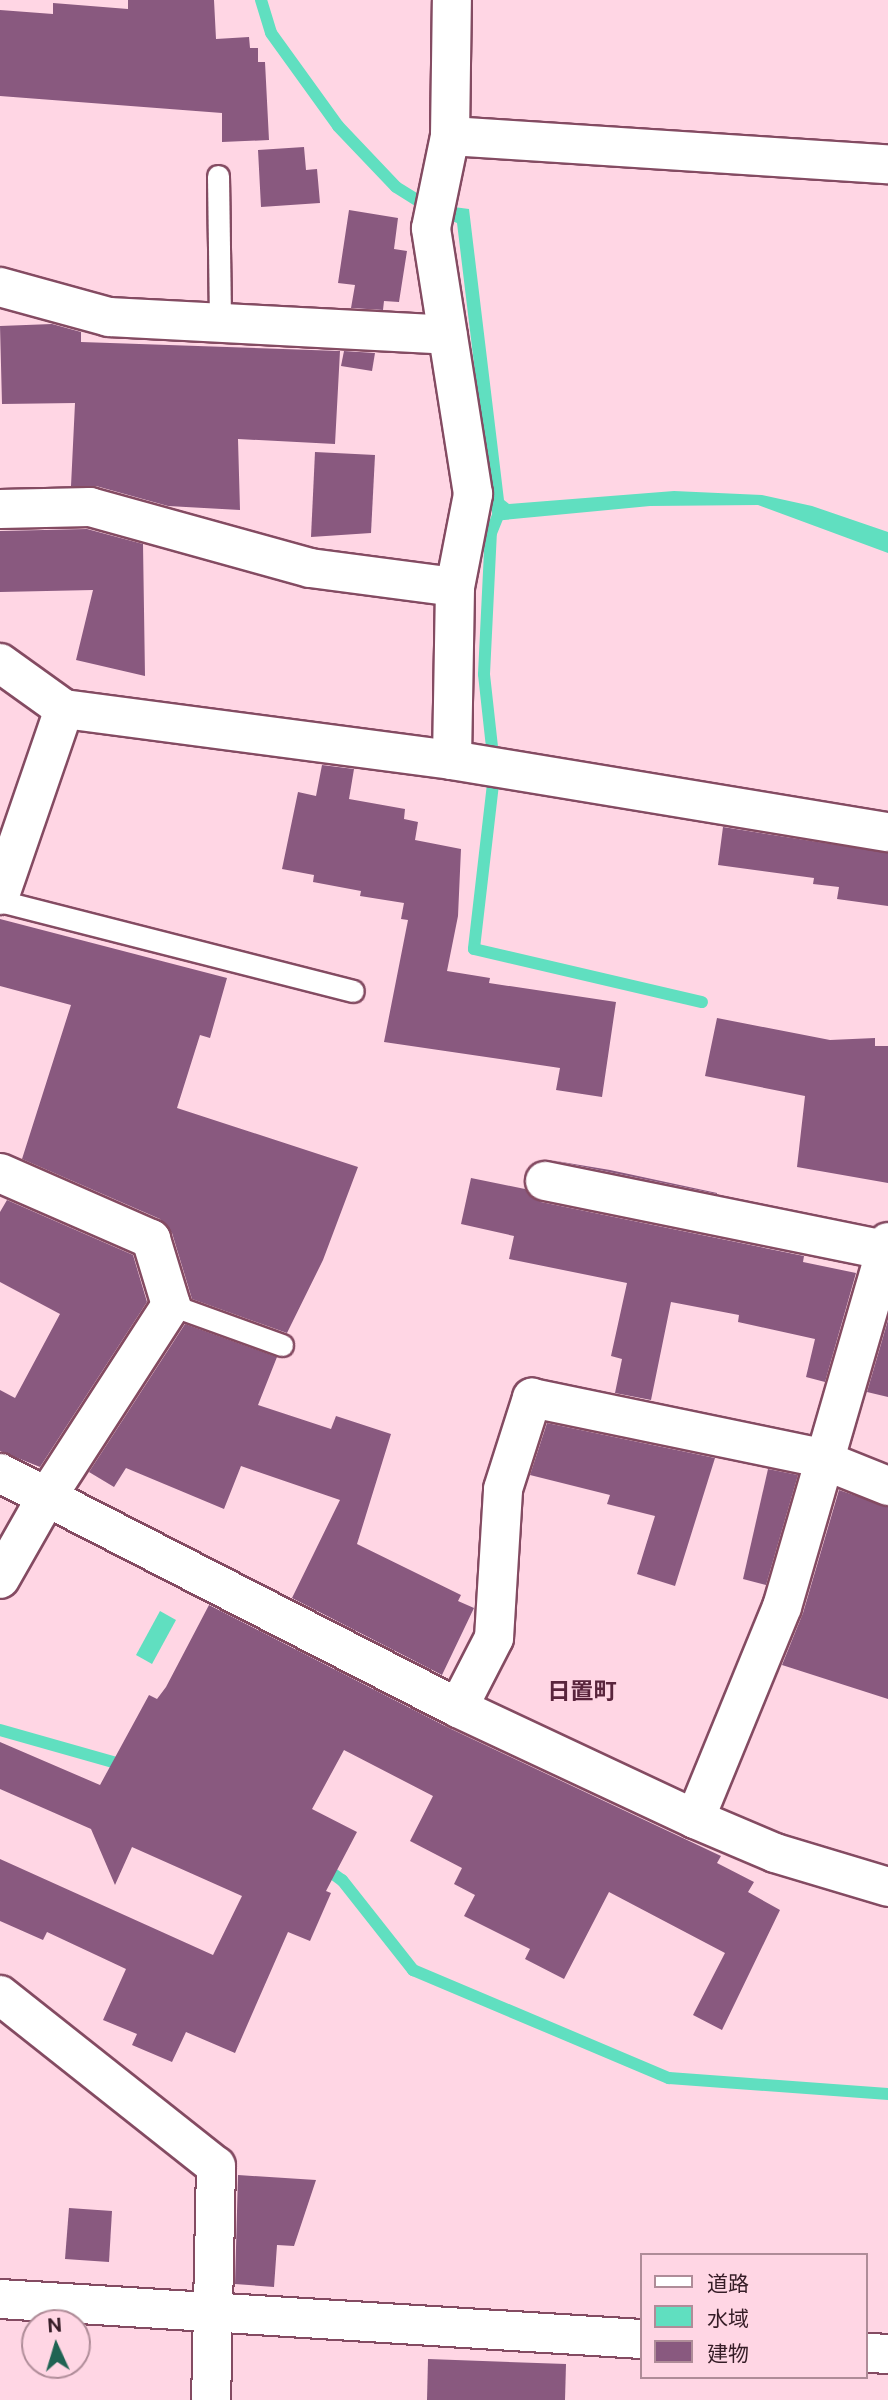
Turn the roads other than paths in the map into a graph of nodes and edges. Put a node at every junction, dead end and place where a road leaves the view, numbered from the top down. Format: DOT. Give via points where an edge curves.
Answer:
graph roads {
  1 [pos="452,0"];
  2 [pos="450,136"];
  3 [pos="888,164"];
  4 [pos="218,176"];
  5 [pos="0,287"];
  6 [pos="220,322"];
  7 [pos="448,335"];
  8 [pos="0,509"];
  9 [pos="455,587"];
  10 [pos="0,663"];
  11 [pos="65,709"];
  12 [pos="452,760"];
  13 [pos="888,832"];
  14 [pos="0,895"];
  15 [pos="0,901"];
  16 [pos="353,991"];
  17 [pos="0,1172"];
  18 [pos="545,1181"];
  19 [pos="887,1248"];
  20 [pos="171,1305"];
  21 [pos="282,1345"];
  22 [pos="825,1465"];
  23 [pos="0,1473"];
  24 [pos="888,1486"];
  25 [pos="46,1498"];
  26 [pos="0,1579"];
  27 [pos="458,1708"];
  28 [pos="695,1819"];
  29 [pos="888,1887"];
  30 [pos="0,1995"];
  31 [pos="0,2299"];
  32 [pos="215,2314"];
  33 [pos="640,2339"];
  34 [pos="867,2353"];
  35 [pos="888,2354"];
  36 [pos="211,2400"];
  1 -- 2 [label="street"];
  2 -- 3 [label="street"];
  2 -- 7 [label="street" via="431,228"];
  4 -- 6 [label="lane"];
  5 -- 6 [label="street" via="108,317"];
  6 -- 7 [label="street"];
  7 -- 9 [label="street" via="488,492"];
  8 -- 9 [label="street" via="90,507 310,568"];
  9 -- 12 [label="street"];
  10 -- 11 [label="street"];
  11 -- 12 [label="street"];
  11 -- 14 [label="street"];
  12 -- 13 [label="street"];
  15 -- 16 [label="lane"];
  17 -- 20 [label="street" via="151,1239"];
  18 -- 19 [label="street"];
  19 -- 22 [label="street"];
  20 -- 21 [label="lane"];
  20 -- 25 [label="street"];
  22 -- 24 [label="street"];
  22 -- 27 [label="street" via="813,1457 533,1398 503,1489 494,1638"];
  22 -- 28 [label="street" via="782,1607"];
  23 -- 25 [label="street"];
  25 -- 26 [label="street"];
  25 -- 27 [label="street"];
  27 -- 28 [label="street"];
  28 -- 29 [label="street" via="775,1853"];
  30 -- 32 [label="street" via="216,2166"];
  31 -- 32 [label="street"];
  32 -- 33 [label="street"];
  32 -- 36 [label="street"];
  34 -- 35 [label="street"];
}
